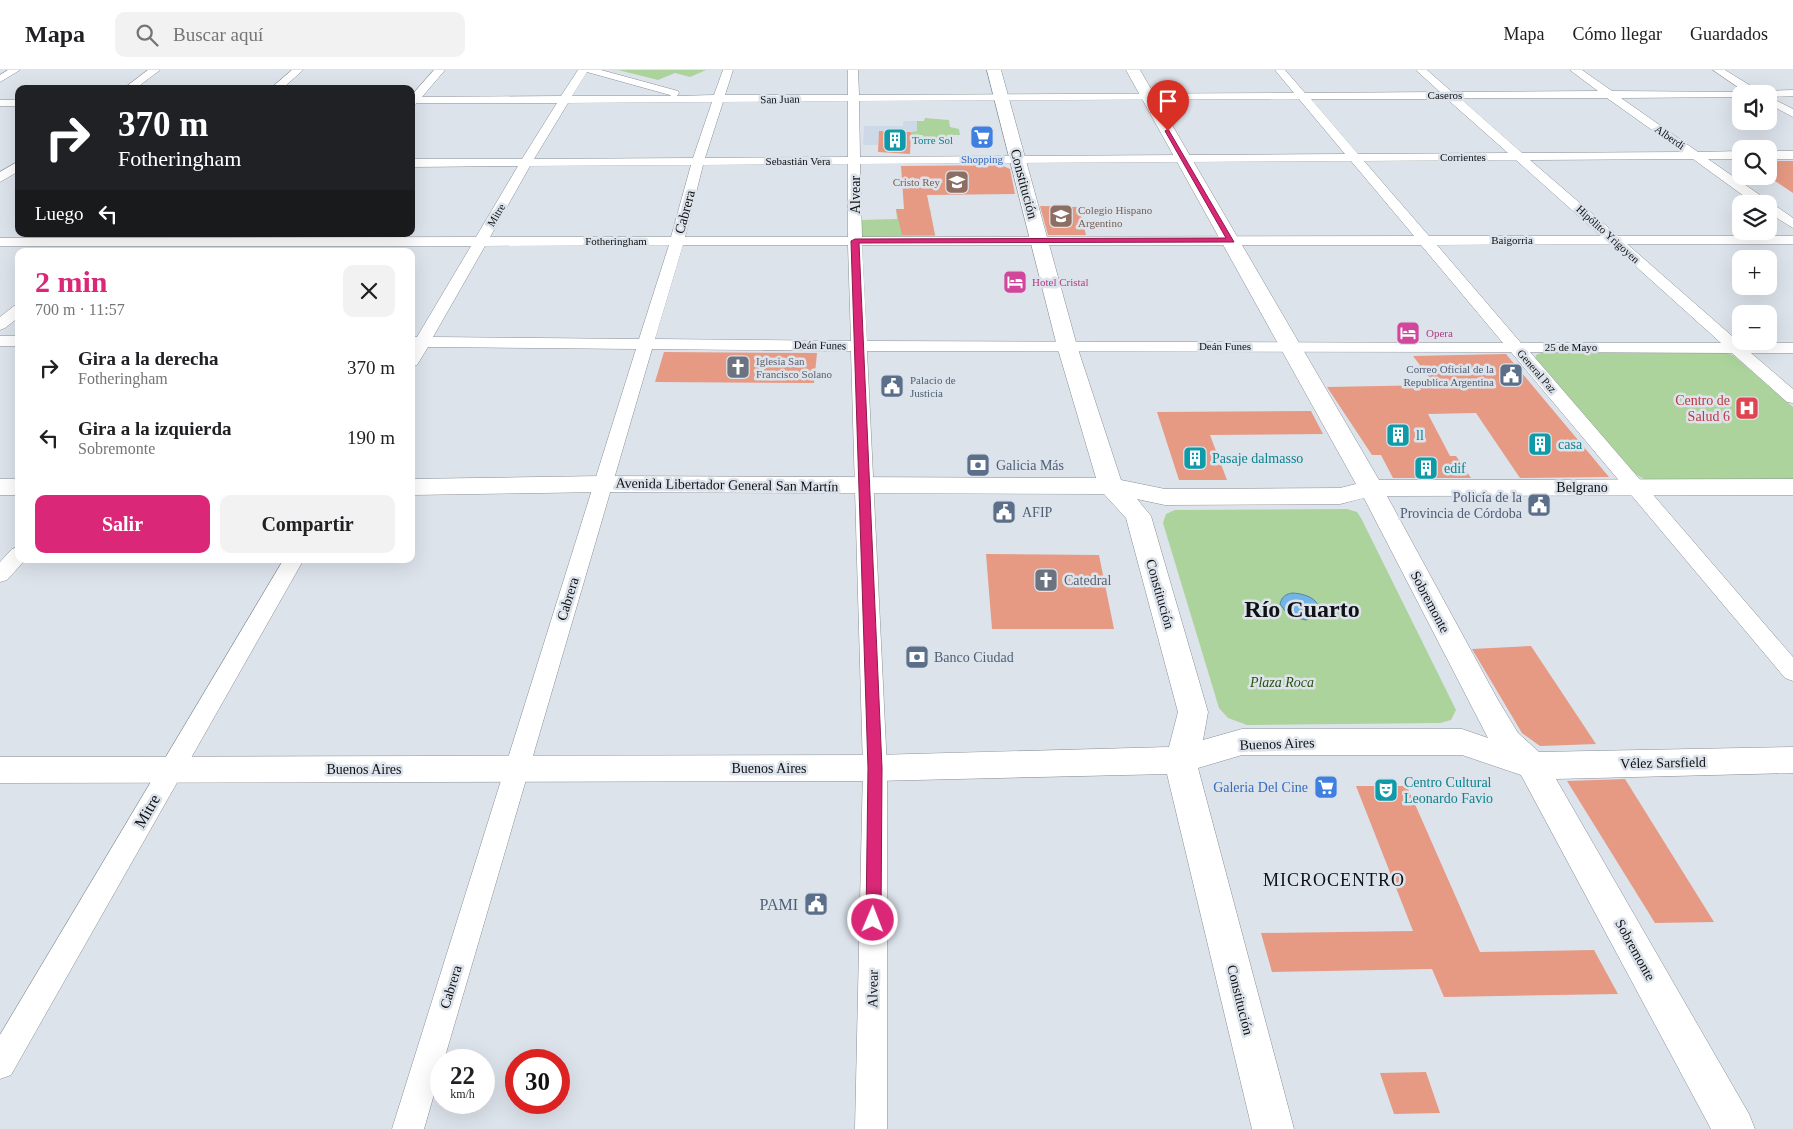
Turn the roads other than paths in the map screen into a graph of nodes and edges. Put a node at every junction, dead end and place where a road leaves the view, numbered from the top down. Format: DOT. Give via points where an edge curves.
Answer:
graph roads {
  1 [pos="15,70"];
  2 [pos="155,70"];
  3 [pos="298,70"];
  4 [pos="440,70"];
  5 [pos="583,70"];
  6 [pos="589,70"];
  7 [pos="854,70"];
  8 [pos="994,70"];
  9 [pos="1134,70"];
  10 [pos="1280,70"];
  11 [pos="1421,70"];
  12 [pos="1575,70"];
  13 [pos="1718,70"];
  14 [pos="726,75"];
  15 [pos="0,78"];
  16 [pos="134,85"];
  17 [pos="280,85"];
  18 [pos="1742,85"];
  19 [pos="664,90"];
  20 [pos="1777,93"];
  21 [pos="1793,93"];
  22 [pos="1732,94"];
  23 [pos="1450,95"];
  24 [pos="1610,95"];
  25 [pos="1302,96"];
  26 [pos="1149,97"];
  27 [pos="415,98"];
  28 [pos="1002,98"];
  29 [pos="855,99"];
  30 [pos="565,100"];
  31 [pos="718,100"];
  32 [pos="415,101"];
  33 [pos="0,103"];
  34 [pos="15,103"];
  35 [pos="1777,105"];
  36 [pos="1793,114"];
  37 [pos="1732,155"];
  38 [pos="1777,155"];
  39 [pos="1793,155"];
  40 [pos="1520,156"];
  41 [pos="1696,156"];
  42 [pos="1184,158"];
  43 [pos="1354,158"];
  44 [pos="1018,160"];
  45 [pos="856,161"];
  46 [pos="526,162"];
  47 [pos="698,162"];
  48 [pos="415,163"];
  49 [pos="0,166"];
  50 [pos="15,166"];
  51 [pos="15,168"];
  52 [pos="0,178"];
  53 [pos="1751,195"];
  54 [pos="1777,213"];
  55 [pos="1793,224"];
  56 [pos="103,238"];
  57 [pos="481,240"];
  58 [pos="1231,240"];
  59 [pos="1427,240"];
  60 [pos="1615,240"];
  61 [pos="1793,240"];
  62 [pos="676,241"];
  63 [pos="855,241"];
  64 [pos="1040,241"];
  65 [pos="0,242"];
  66 [pos="291,242"];
  67 [pos="91,248"];
  68 [pos="15,312"];
  69 [pos="0,325"];
  70 [pos="0,341"];
  71 [pos="15,341"];
  72 [pos="417,342"];
  73 [pos="646,343"];
  74 [pos="1290,345"];
  75 [pos="1732,345"];
  76 [pos="860,346"];
  77 [pos="1067,346"];
  78 [pos="1516,347"];
  79 [pos="1732,348"];
  80 [pos="1777,348"];
  81 [pos="1793,348"];
  82 [pos="1737,350"];
  83 [pos="1793,398"];
  84 [pos="604,484"];
  85 [pos="1111,486"];
  86 [pos="0,487"];
  87 [pos="415,487"];
  88 [pos="864,487"];
  89 [pos="1636,487"];
  90 [pos="15,488"];
  91 [pos="1371,488"];
  92 [pos="1793,488"];
  93 [pos="15,559"];
  94 [pos="292,563"];
  95 [pos="0,576"];
  96 [pos="1793,672"];
  97 [pos="1180,760"];
  98 [pos="1793,760"];
  99 [pos="1532,766"];
  100 [pos="875,768"];
  101 [pos="172,769"];
  102 [pos="516,769"];
  103 [pos="0,770"];
  104 [pos="0,1064"];
  105 [pos="408,1129"];
  106 [pos="871,1129"];
  107 [pos="1273,1129"];
  108 [pos="1734,1129"];
  1 -- 15 [label="street"];
  2 -- 16 [label="street"];
  3 -- 17 [label="street"];
  4 -- 27 [label="street"];
  5 -- 30 [label="street, Mitre"];
  6 -- 19 [label="street"];
  7 -- 29 [label="street, Alvear"];
  8 -- 28 [label="main road, Constitución"];
  9 -- 26 [label="main road, Sobremonte"];
  10 -- 25 [label="street, General Paz"];
  11 -- 23 [label="street, Hipólito Yrigoyen"];
  12 -- 24 [label="street, Alberdi"];
  13 -- 18 [label="street"];
  14 -- 19 [label="street" via="698,91"];
  14 -- 31 [label="street, Cabrera"];
  19 -- 31 [label="street" via="685,97"];
  20 -- 21 [label="street"];
  22 -- 24 [label="street, Caseros"];
  23 -- 24 [label="street, Caseros"];
  23 -- 25 [label="street, Caseros"];
  23 -- 40 [label="street, Hipólito Yrigoyen"];
  24 -- 41 [label="street, Alberdi"];
  25 -- 26 [label="street, Caseros"];
  25 -- 43 [label="street, General Paz"];
  26 -- 28 [label="street, San Juan"];
  26 -- 42 [label="main road, Sobremonte"];
  28 -- 29 [label="street, San Juan"];
  28 -- 44 [label="main road, Constitución"];
  29 -- 31 [label="street, San Juan"];
  29 -- 45 [label="street, Alvear"];
  30 -- 31 [label="street, San Juan"];
  30 -- 32 [label="street, San Juan"];
  30 -- 46 [label="street, Mitre"];
  31 -- 47 [label="street, Cabrera"];
  33 -- 34 [label="street"];
  35 -- 36 [label="street"];
  37 -- 41 [label="street, Corrientes"];
  38 -- 39 [label="street"];
  40 -- 41 [label="street, Corrientes"];
  40 -- 43 [label="street, Corrientes"];
  40 -- 60 [label="street, Hipólito Yrigoyen"];
  41 -- 53 [label="street, Alberdi"];
  42 -- 43 [label="street, Corrientes"];
  42 -- 44 [label="street, Sebastián Vera"];
  42 -- 58 [label="main road, Sobremonte"];
  43 -- 59 [label="street, General Paz"];
  44 -- 45 [label="street, Sebastián Vera"];
  44 -- 64 [label="main road, Constitución"];
  45 -- 47 [label="street, Sebastián Vera"];
  45 -- 63 [label="street, Alvear"];
  46 -- 47 [label="street, Sebastián Vera"];
  46 -- 48 [label="street, Sebastián Vera"];
  46 -- 57 [label="street, Mitre"];
  47 -- 62 [label="street, Cabrera"];
  49 -- 50 [label="street"];
  51 -- 52 [label="street"];
  54 -- 55 [label="street"];
  56 -- 65 [label="street, Fotheringham"];
  56 -- 66 [label="street, Fotheringham"];
  56 -- 67 [label="street"];
  57 -- 62 [label="street, Fotheringham"];
  57 -- 66 [label="street, Fotheringham"];
  57 -- 72 [label="street, Mitre"];
  58 -- 59 [label="street, Baigorria"];
  58 -- 64 [label="street, Fotheringham"];
  58 -- 74 [label="main road, Sobremonte"];
  59 -- 60 [label="street, Baigorria"];
  59 -- 78 [label="street, General Paz"];
  60 -- 61 [label="street, Baigorria"];
  60 -- 75 [label="street, Hipólito Yrigoyen"];
  62 -- 63 [label="street, Fotheringham"];
  62 -- 73 [label="street, Cabrera"];
  63 -- 64 [label="street, Fotheringham"];
  63 -- 76 [label="street, Alvear"];
  64 -- 77 [label="main road, Constitución"];
  68 -- 69 [label="street"];
  70 -- 71 [label="street"];
  72 -- 73 [label="street, Deán Funes"];
  73 -- 76 [label="street, Deán Funes"];
  73 -- 84 [label="street, Cabrera"];
  74 -- 77 [label="street, Deán Funes"];
  74 -- 78 [label="street, 25 de Mayo"];
  74 -- 91 [label="main road, Sobremonte"];
  76 -- 77 [label="street, Deán Funes"];
  76 -- 88 [label="street, Alvear"];
  77 -- 85 [label="main road, Constitución"];
  78 -- 79 [label="street, 25 de Mayo"];
  78 -- 89 [label="street, General Paz"];
  80 -- 81 [label="street, 25 de Mayo"];
  82 -- 83 [label="street, Hipólito Yrigoyen"];
  84 -- 87 [label="main road, Avenida Libertador General San Martín"];
  84 -- 88 [label="main road, Avenida Libertador General San Martín"];
  84 -- 102 [label="street, Cabrera"];
  85 -- 88 [label="main road, Avenida Libertador General San Martín"];
  85 -- 91 [label="main road, Avenida Libertador General San Martín" via="1165,497 1340,496"];
  85 -- 97 [label="main road, Constitución" via="1138,516 1193,712"];
  86 -- 90 [label="main road"];
  88 -- 100 [label="street, Alvear"];
  89 -- 91 [label="main road, Belgrano"];
  89 -- 92 [label="main road, Belgrano"];
  89 -- 96 [label="street, General Paz"];
  91 -- 99 [label="main road, Sobremonte" via="1486,709 1507,742"];
  93 -- 95 [label="street"];
  94 -- 101 [label="street, Mitre"];
  97 -- 99 [label="main road, Buenos Aires" via="1242,742 1462,742"];
  97 -- 100 [label="main road, Buenos Aires"];
  97 -- 107 [label="main road, Constitución"];
  98 -- 99 [label="main road, Vélez Sarsfield"];
  99 -- 108 [label="main road, Sobremonte"];
  100 -- 102 [label="main road, Buenos Aires"];
  100 -- 106 [label="street, Alvear"];
  101 -- 102 [label="main road, Buenos Aires"];
  101 -- 103 [label="main road, Buenos Aires"];
  101 -- 104 [label="street, Mitre"];
  102 -- 105 [label="street, Cabrera"];
}
